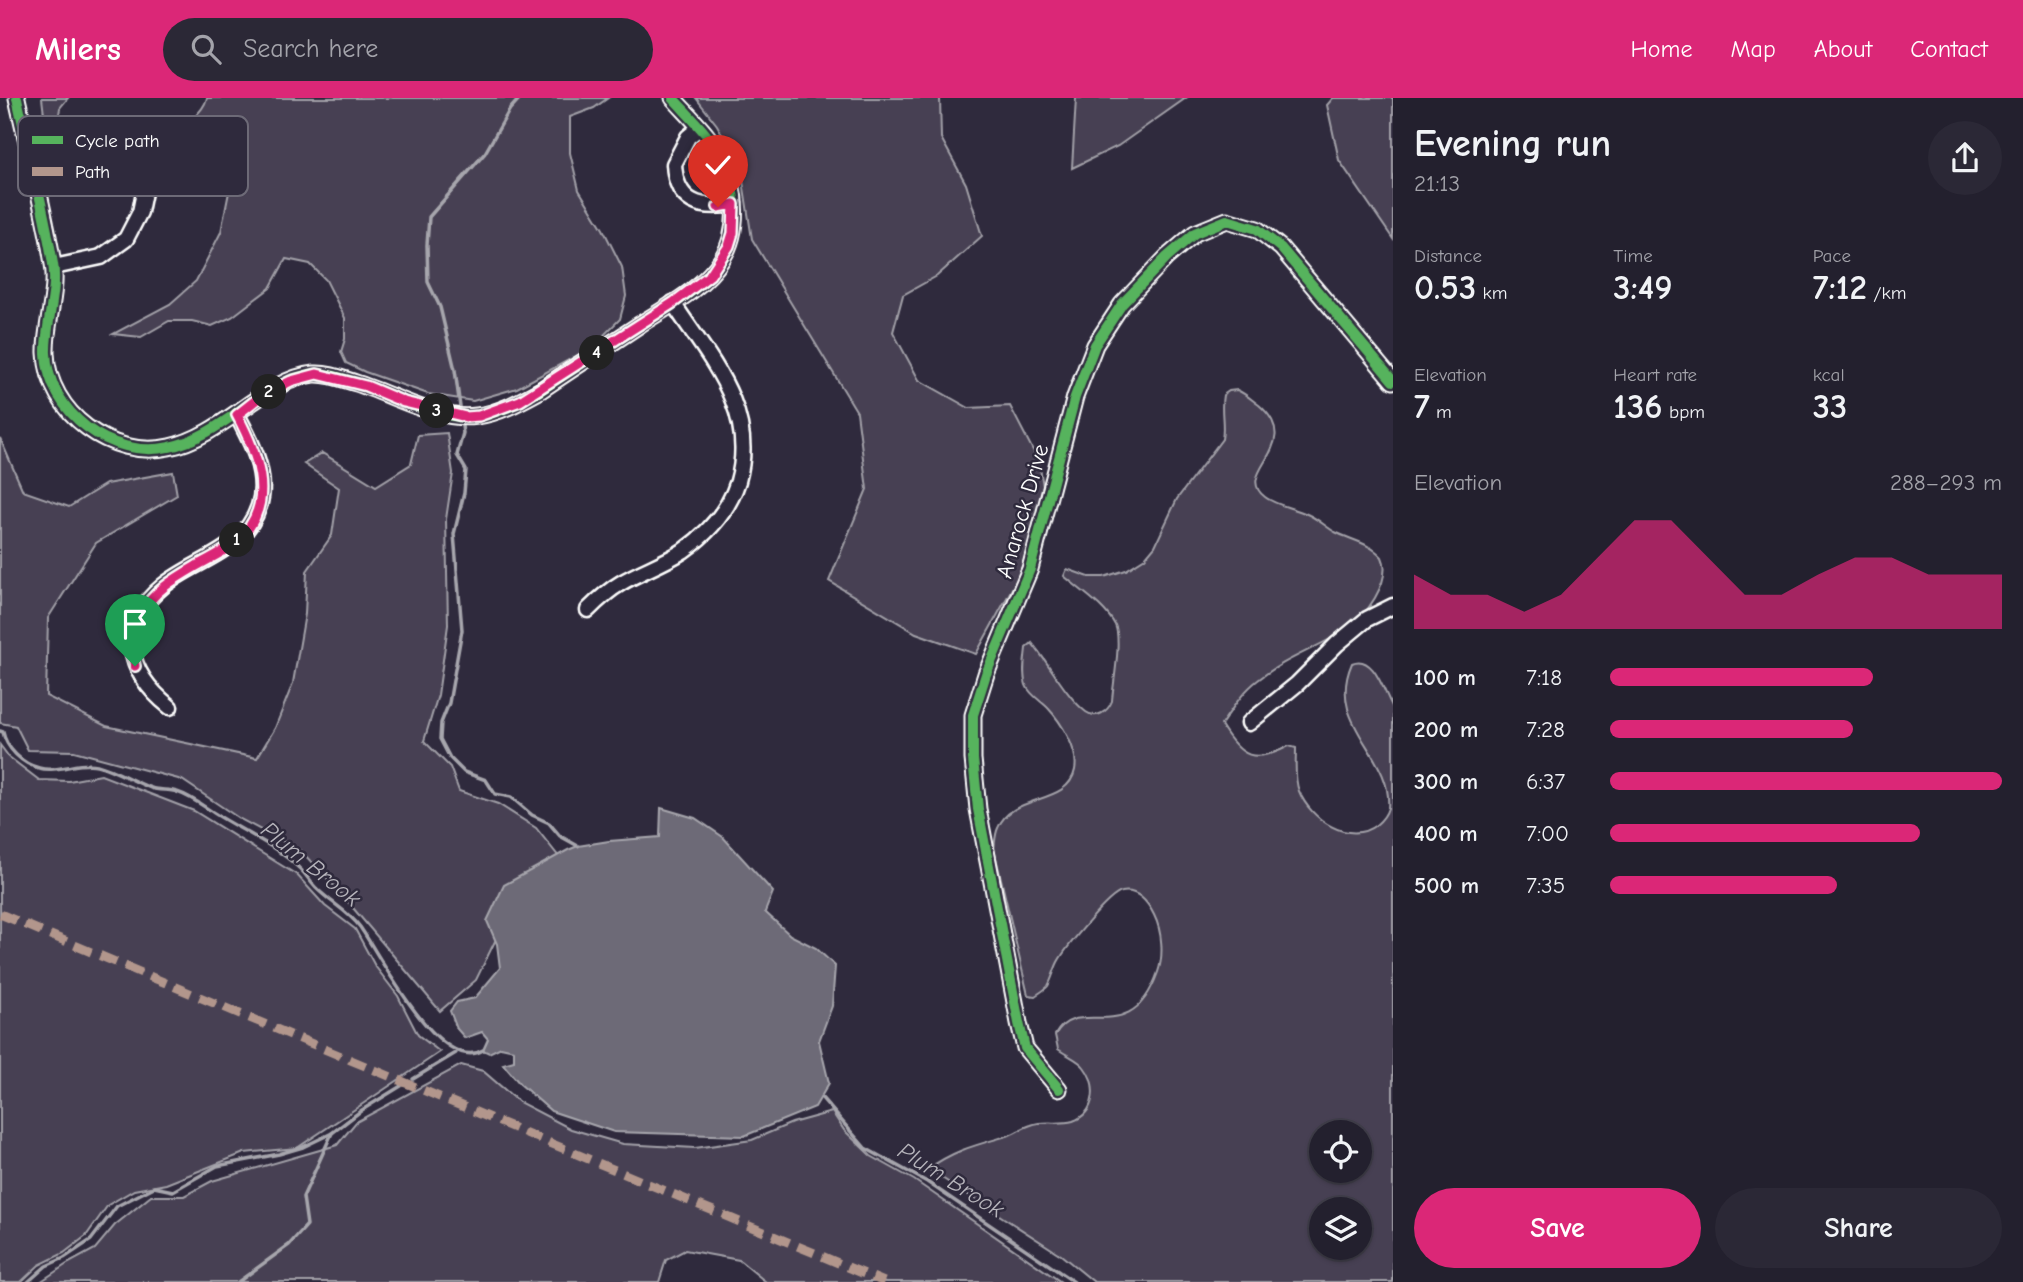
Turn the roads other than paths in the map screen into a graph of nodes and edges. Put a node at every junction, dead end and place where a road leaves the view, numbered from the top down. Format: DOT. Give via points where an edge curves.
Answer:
graph roads {
  1 [pos="17,98"];
  2 [pos="673,98"];
  3 [pos="21,116"];
  4 [pos="699,128"];
  5 [pos="38,196"];
  6 [pos="143,196"];
  7 [pos="734,204"];
  8 [pos="54,267"];
  9 [pos="673,303"];
  10 [pos="1393,381"];
  11 [pos="237,415"];
  12 [pos="1393,606"];
  13 [pos="588,610"];
  14 [pos="170,707"];
  15 [pos="1249,723"];
  16 [pos="1059,1088"];
  1 -- 3 [label="street"];
  2 -- 4 [label="street"];
  4 -- 7 [label="street" via="722,158"];
  4 -- 7 [label="street" via="688,137 674,164 679,187 701,206"];
  5 -- 8 [label="street"];
  6 -- 8 [label="street" via="125,239 101,257"];
  7 -- 9 [label="street" via="733,233 722,259 710,275"];
  8 -- 11 [label="street" via="47,365 69,412 87,428 121,445 151,450 189,443"];
  9 -- 11 [label="street" via="541,390 479,416 451,415 317,374 261,396"];
  9 -- 13 [label="street" via="732,397 743,434 740,473 734,494 705,533 671,559 611,589"];
  10 -- 16 [label="street, Anarock Drive" via="1281,248 1257,229 1227,220 1195,233 1167,257 1122,304 1096,345 1075,397 1030,569 973,715 978,809 1019,1023 1025,1048"];
  11 -- 14 [label="street" via="260,473 256,514 243,536 164,585 135,625 131,653 135,666 149,690"];
  12 -- 15 [label="street" via="1367,619"];
}
